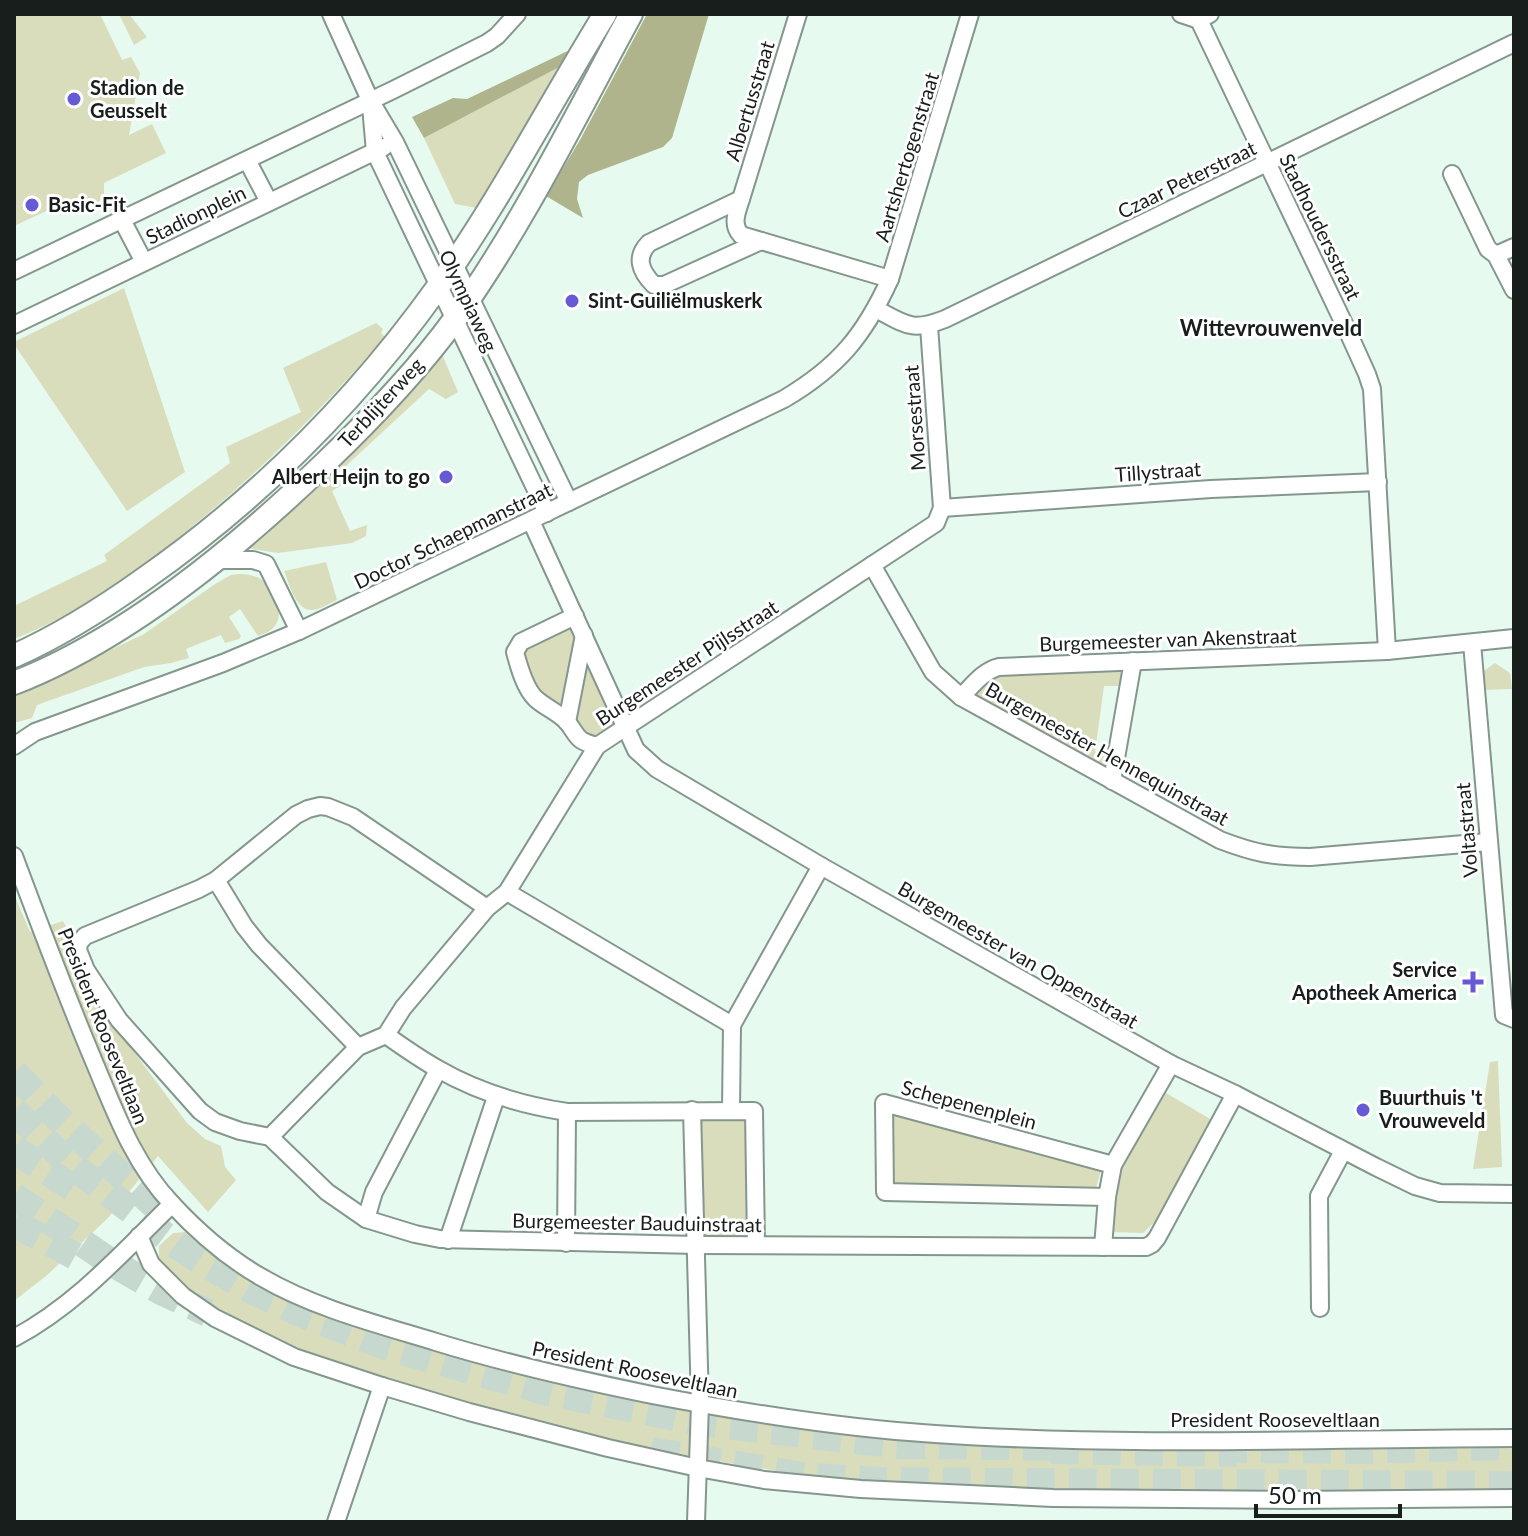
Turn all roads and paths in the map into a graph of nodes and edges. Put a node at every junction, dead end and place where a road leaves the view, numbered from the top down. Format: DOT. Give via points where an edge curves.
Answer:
graph roads {
  1 [pos="331,14"];
  2 [pos="517,14"];
  3 [pos="605,14"];
  4 [pos="631,14"];
  5 [pos="798,14"];
  6 [pos="970,14"];
  7 [pos="1181,14"];
  8 [pos="1204,17"];
  9 [pos="1514,43"];
  10 [pos="370,100"];
  11 [pos="395,142"];
  12 [pos="375,152"];
  13 [pos="247,160"];
  14 [pos="1266,163"];
  15 [pos="1452,174"];
  16 [pos="741,199"];
  17 [pos="269,202"];
  18 [pos="122,220"];
  19 [pos="761,241"];
  20 [pos="1514,247"];
  21 [pos="1496,255"];
  22 [pos="144,262"];
  23 [pos="455,262"];
  24 [pos="14,271"];
  25 [pos="890,279"];
  26 [pos="439,285"];
  27 [pos="1514,290"];
  28 [pos="471,295"];
  29 [pos="876,309"];
  30 [pos="454,320"];
  31 [pos="14,325"];
  32 [pos="929,326"];
  33 [pos="1378,482"];
  34 [pos="569,502"];
  35 [pos="942,508"];
  36 [pos="547,513"];
  37 [pos="531,521"];
  38 [pos="215,560"];
  39 [pos="872,565"];
  40 [pos="575,616"];
  41 [pos="299,631"];
  42 [pos="584,635"];
  43 [pos="1514,638"];
  44 [pos="1472,643"];
  45 [pos="1514,646"];
  46 [pos="1387,651"];
  47 [pos="14,656"];
  48 [pos="1133,661"];
  49 [pos="14,683"];
  50 [pos="961,697"];
  51 [pos="567,722"];
  52 [pos="626,726"];
  53 [pos="14,746"];
  54 [pos="597,746"];
  55 [pos="1112,781"];
  56 [pos="1488,842"];
  57 [pos="14,856"];
  58 [pos="821,866"];
  59 [pos="216,880"];
  60 [pos="507,892"];
  61 [pos="487,908"];
  62 [pos="1509,1017"];
  63 [pos="732,1025"];
  64 [pos="386,1035"];
  65 [pos="358,1047"];
  66 [pos="1171,1064"];
  67 [pos="438,1070"];
  68 [pos="1235,1094"];
  69 [pos="496,1097"];
  70 [pos="692,1110"];
  71 [pos="731,1110"];
  72 [pos="567,1112"];
  73 [pos="270,1137"];
  74 [pos="1343,1151"];
  75 [pos="1113,1165"];
  76 [pos="1514,1194"];
  77 [pos="1107,1197"];
  78 [pos="172,1204"];
  79 [pos="366,1219"];
  80 [pos="139,1236"];
  81 [pos="448,1240"];
  82 [pos="566,1243"];
  83 [pos="696,1245"];
  84 [pos="756,1245"];
  85 [pos="1103,1247"];
  86 [pos="1320,1308"];
  87 [pos="14,1338"];
  88 [pos="382,1386"];
  89 [pos="700,1404"];
  90 [pos="1514,1438"];
  91 [pos="698,1468"];
  92 [pos="1514,1498"];
  93 [pos="336,1522"];
  94 [pos="696,1522"];
  1 -- 10 [label="street, Olympiaweg"];
  2 -- 10 [label="street, Stadionplein" via="487,43"];
  3 -- 23 [label="main road, Terblijterweg"];
  4 -- 28 [label="main road, Terblijterweg"];
  5 -- 16 [label="street, Albertusstraat"];
  6 -- 25 [label="street, Aartshertogenstraat"];
  7 -- 8 [label="street"];
  8 -- 14 [label="street, Stadhoudersstraat"];
  9 -- 14 [label="street, Czaar Peterstraat"];
  10 -- 11 [label="street, Olympiaweg"];
  10 -- 12 [label="street, Olympiaweg"];
  10 -- 13 [label="street, Stadionplein"];
  11 -- 12 [label="street, Stadionplein"];
  11 -- 23 [label="street, Olympiaweg"];
  12 -- 17 [label="street, Stadionplein"];
  12 -- 26 [label="street, Olympiaweg"];
  13 -- 17 [label="street"];
  13 -- 18 [label="street, Stadionplein"];
  14 -- 32 [label="street, Czaar Peterstraat"];
  14 -- 33 [label="street, Stadhoudersstraat" via="1367,374"];
  15 -- 21 [label="street" via="1488,249"];
  16 -- 19 [label="street, Albertusstraat" via="735,229"];
  16 -- 19 [label="street" via="649,243 639,259 642,269 654,285 664,285"];
  17 -- 22 [label="street, Stadionplein"];
  18 -- 22 [label="street"];
  18 -- 24 [label="street, Stadionplein"];
  19 -- 25 [label="street"];
  20 -- 21 [label="street"];
  21 -- 27 [label="street"];
  22 -- 31 [label="street, Stadionplein"];
  23 -- 26 [label="main road, Terblijterweg"];
  23 -- 28 [label="street, Olympiaweg"];
  25 -- 29 [label="street, Aartshertogenstraat"];
  26 -- 30 [label="street, Olympiaweg"];
  26 -- 47 [label="main road, Terblijterweg" via="341,407 234,509 90,617"];
  28 -- 30 [label="main road, Terblijterweg"];
  28 -- 34 [label="street, Olympiaweg"];
  29 -- 32 [label="street" via="913,327"];
  29 -- 34 [label="street, Doctor Schaepmanstraat" via="854,342 809,384"];
  30 -- 36 [label="street, Olympiaweg"];
  30 -- 38 [label="main road, Terblijterweg" via="357,433"];
  32 -- 35 [label="street, Morsestraat"];
  33 -- 35 [label="street, Tillystraat"];
  33 -- 46 [label="street, Stadhoudersstraat"];
  34 -- 36 [label="street, Doctor Schaepmanstraat"];
  35 -- 39 [label="street, Burgemeester Pijlsstraat" via="936,523"];
  36 -- 37 [label="street, Doctor Schaepmanstraat"];
  37 -- 40 [label="street, Burgemeester van Oppenstraat"];
  37 -- 41 [label="street, Doctor Schaepmanstraat"];
  38 -- 41 [label="street" via="266,564"];
  38 -- 49 [label="main road, Terblijterweg" via="97,641"];
  39 -- 50 [label="street, Burgemeester Hennequinstraat" via="933,672"];
  39 -- 52 [label="street, Burgemeester Pijlsstraat"];
  40 -- 42 [label="street, Burgemeester van Oppenstraat"];
  40 -- 51 [label="street" via="521,642 515,652 533,697"];
  41 -- 53 [label="street, Doctor Schaepmanstraat" via="62,721"];
  42 -- 51 [label="street"];
  42 -- 52 [label="street, Burgemeester van Oppenstraat"];
  43 -- 44 [label="street, Burgemeester van Akenstraat"];
  43 -- 45 [label="street"];
  44 -- 46 [label="street, Burgemeester van Akenstraat"];
  44 -- 56 [label="street, Voltastraat"];
  46 -- 48 [label="street, Burgemeester van Akenstraat"];
  48 -- 50 [label="street, Burgemeester van Akenstraat" via="999,667 990,669"];
  48 -- 55 [label="street"];
  50 -- 55 [label="street, Burgemeester Hennequinstraat"];
  51 -- 54 [label="street" via="584,742"];
  52 -- 54 [label="street, Burgemeester Pijlsstraat"];
  52 -- 58 [label="street, Burgemeester van Oppenstraat" via="636,750 657,769"];
  54 -- 60 [label="street, Burgemeester Pijlsstraat"];
  55 -- 56 [label="street, Burgemeester Hennequinstraat" via="1220,840 1264,855 1310,857"];
  56 -- 62 [label="street, Voltastraat"];
  57 -- 78 [label="street, President Rooseveltlaan" via="129,1143"];
  58 -- 63 [label="street"];
  58 -- 66 [label="street, Burgemeester van Oppenstraat"];
  59 -- 61 [label="street" via="296,815 320,806 353,817"];
  59 -- 65 [label="street" via="259,945"];
  59 -- 73 [label="street" via="85,936 78,954 119,1020 197,1108 215,1122"];
  60 -- 61 [label="street, Burgemeester Pijlsstraat"];
  60 -- 63 [label="street"];
  61 -- 64 [label="street, Burgemeester Pijlsstraat"];
  63 -- 71 [label="street"];
  64 -- 65 [label="street"];
  64 -- 67 [label="street"];
  65 -- 73 [label="street"];
  66 -- 68 [label="street, Burgemeester van Oppenstraat"];
  66 -- 75 [label="street"];
  67 -- 69 [label="street"];
  67 -- 79 [label="street" via="374,1192"];
  68 -- 74 [label="street, Burgemeester van Oppenstraat"];
  68 -- 85 [label="street, Burgemeester Bauduinstraat" via="1152,1244"];
  69 -- 72 [label="street"];
  69 -- 81 [label="street"];
  70 -- 71 [label="street"];
  70 -- 72 [label="street"];
  70 -- 83 [label="street"];
  71 -- 84 [label="street" via="754,1111"];
  72 -- 82 [label="street"];
  73 -- 79 [label="street, Burgemeester Bauduinstraat" via="327,1192"];
  74 -- 76 [label="street, Burgemeester van Oppenstraat" via="1428,1190"];
  74 -- 86 [label="street" via="1319,1196"];
  75 -- 77 [label="street"];
  75 -- 77 [label="street, Schepenenplein" via="884,1103 885,1192"];
  77 -- 85 [label="street"];
  78 -- 80 [label="street"];
  78 -- 89 [label="street, President Rooseveltlaan" via="244,1267 318,1303 536,1371"];
  79 -- 81 [label="street, Burgemeester Bauduinstraat"];
  80 -- 87 [label="street" via="77,1296"];
  80 -- 88 [label="street" via="155,1269 197,1307 294,1357"];
  81 -- 82 [label="street, Burgemeester Bauduinstraat"];
  82 -- 83 [label="street, Burgemeester Bauduinstraat"];
  83 -- 84 [label="street, Burgemeester Bauduinstraat"];
  83 -- 89 [label="street"];
  84 -- 85 [label="street, Burgemeester Bauduinstraat"];
  88 -- 91 [label="street" via="546,1433"];
  88 -- 93 [label="street"];
  89 -- 90 [label="street, President Rooseveltlaan" via="812,1423 1033,1439"];
  89 -- 91 [label="street"];
  91 -- 92 [label="street" via="861,1489 1053,1498"];
  91 -- 94 [label="street"];
}
